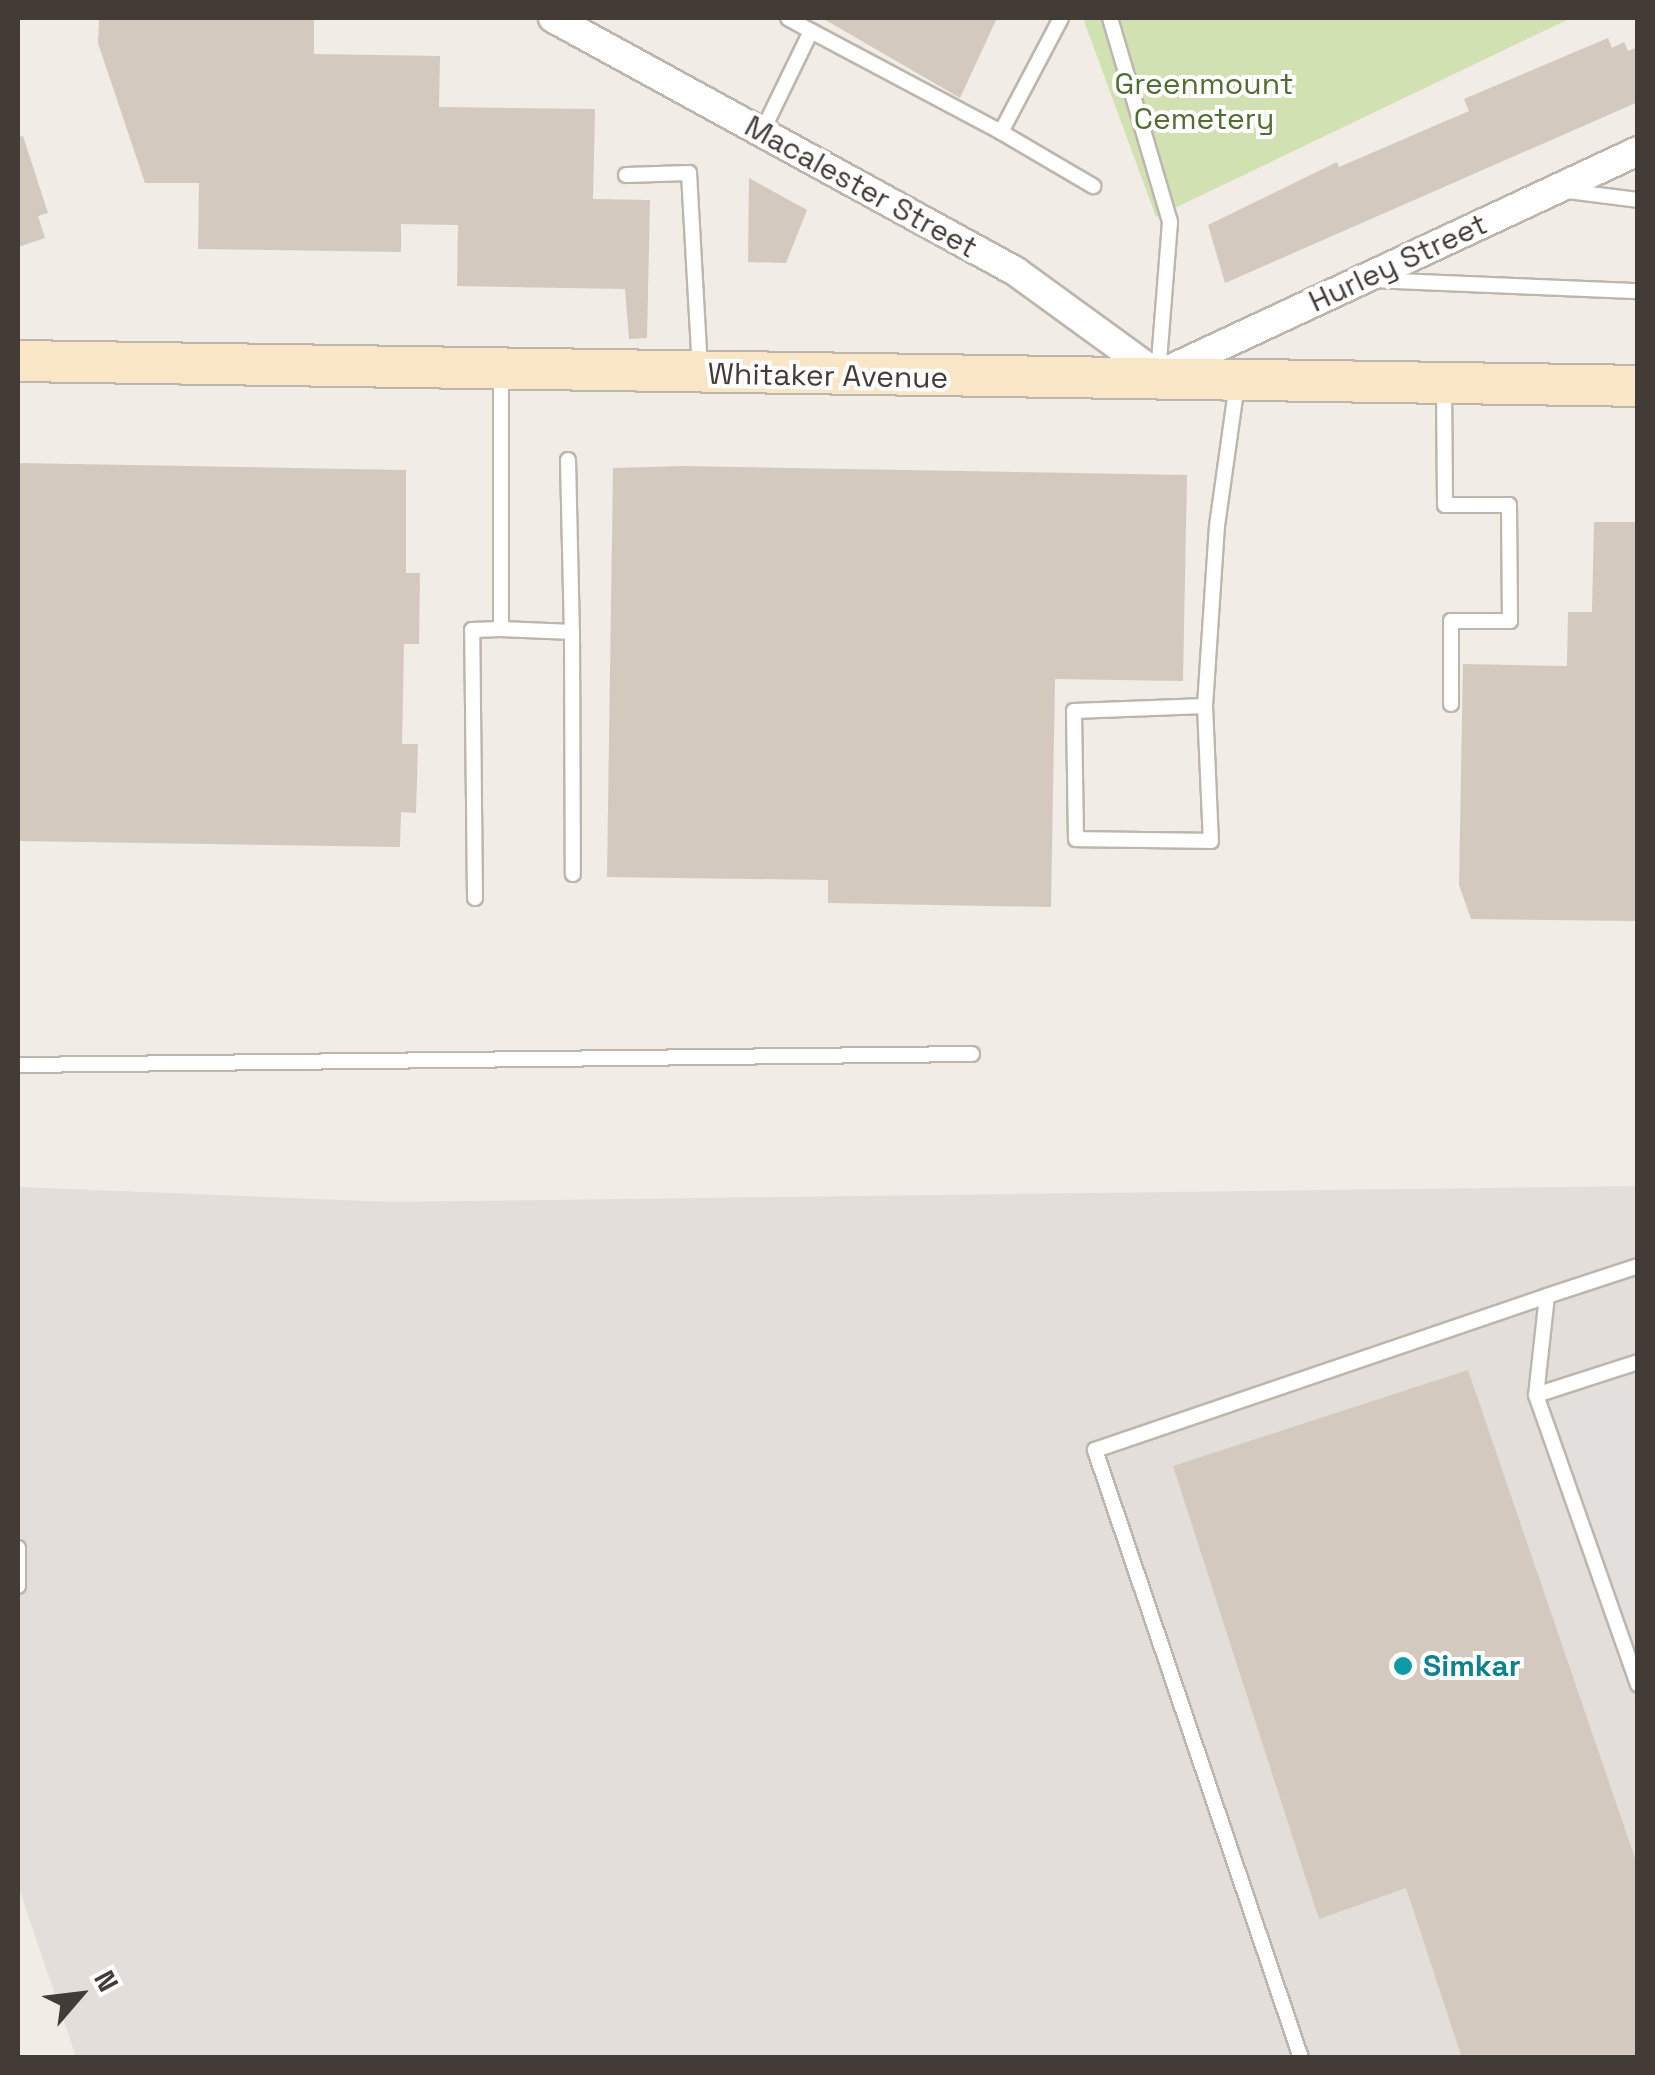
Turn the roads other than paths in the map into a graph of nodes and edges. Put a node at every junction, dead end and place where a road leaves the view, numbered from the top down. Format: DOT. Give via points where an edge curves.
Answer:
graph roads {
  1 [pos="553,18"];
  2 [pos="788,18"];
  3 [pos="1061,18"];
  4 [pos="1110,18"];
  5 [pos="811,31"];
  6 [pos="762,132"];
  7 [pos="1001,132"];
  8 [pos="1638,151"];
  9 [pos="626,175"];
  10 [pos="1092,186"];
  11 [pos="1556,189"];
  12 [pos="1638,200"];
  13 [pos="1363,280"];
  14 [pos="1638,290"];
  15 [pos="18,361"];
  16 [pos="502,370"];
  17 [pos="701,374"];
  18 [pos="1158,376"];
  19 [pos="1238,377"];
  20 [pos="1444,382"];
  21 [pos="1638,386"];
  22 [pos="568,460"];
  23 [pos="502,629"];
  24 [pos="572,632"];
  25 [pos="1451,704"];
  26 [pos="1204,706"];
  27 [pos="573,874"];
  28 [pos="476,898"];
  29 [pos="972,1054"];
  30 [pos="18,1065"];
  31 [pos="1638,1266"];
  32 [pos="1546,1296"];
  33 [pos="1638,1362"];
  34 [pos="1536,1395"];
  35 [pos="18,1548"];
  36 [pos="18,1586"];
  37 [pos="1638,1685"];
  38 [pos="1301,2058"];
  1 -- 6 [label="street, Macalester Street"];
  2 -- 5 [label="lane"];
  3 -- 7 [label="lane"];
  4 -- 18 [label="lane" via="1170,222"];
  5 -- 6 [label="lane"];
  5 -- 7 [label="lane"];
  6 -- 18 [label="street, Macalester Street" via="1015,271"];
  7 -- 10 [label="lane"];
  8 -- 11 [label="street, Hurley Street"];
  9 -- 17 [label="lane" via="689,173"];
  11 -- 12 [label="lane"];
  11 -- 13 [label="street, Hurley Street"];
  13 -- 14 [label="lane"];
  13 -- 18 [label="street, Hurley Street"];
  15 -- 16 [label="main road, Whitaker Avenue"];
  16 -- 17 [label="main road, Whitaker Avenue"];
  16 -- 23 [label="lane"];
  17 -- 18 [label="main road, Whitaker Avenue"];
  18 -- 19 [label="main road, Whitaker Avenue"];
  19 -- 20 [label="main road, Whitaker Avenue"];
  19 -- 26 [label="lane" via="1216,526"];
  20 -- 21 [label="main road, Whitaker Avenue"];
  20 -- 25 [label="lane" via="1445,505 1509,505 1510,621 1451,621"];
  22 -- 24 [label="lane"];
  23 -- 24 [label="lane"];
  23 -- 28 [label="lane" via="472,630"];
  24 -- 27 [label="lane"];
  26 -- 26 [label="lane" via="1074,711 1076,839 1211,841"];
  29 -- 30 [label="lane"];
  31 -- 32 [label="lane"];
  32 -- 34 [label="lane"];
  32 -- 38 [label="lane" via="1095,1450"];
  33 -- 34 [label="lane"];
  34 -- 37 [label="lane"];
  35 -- 36 [label="lane"];
}
